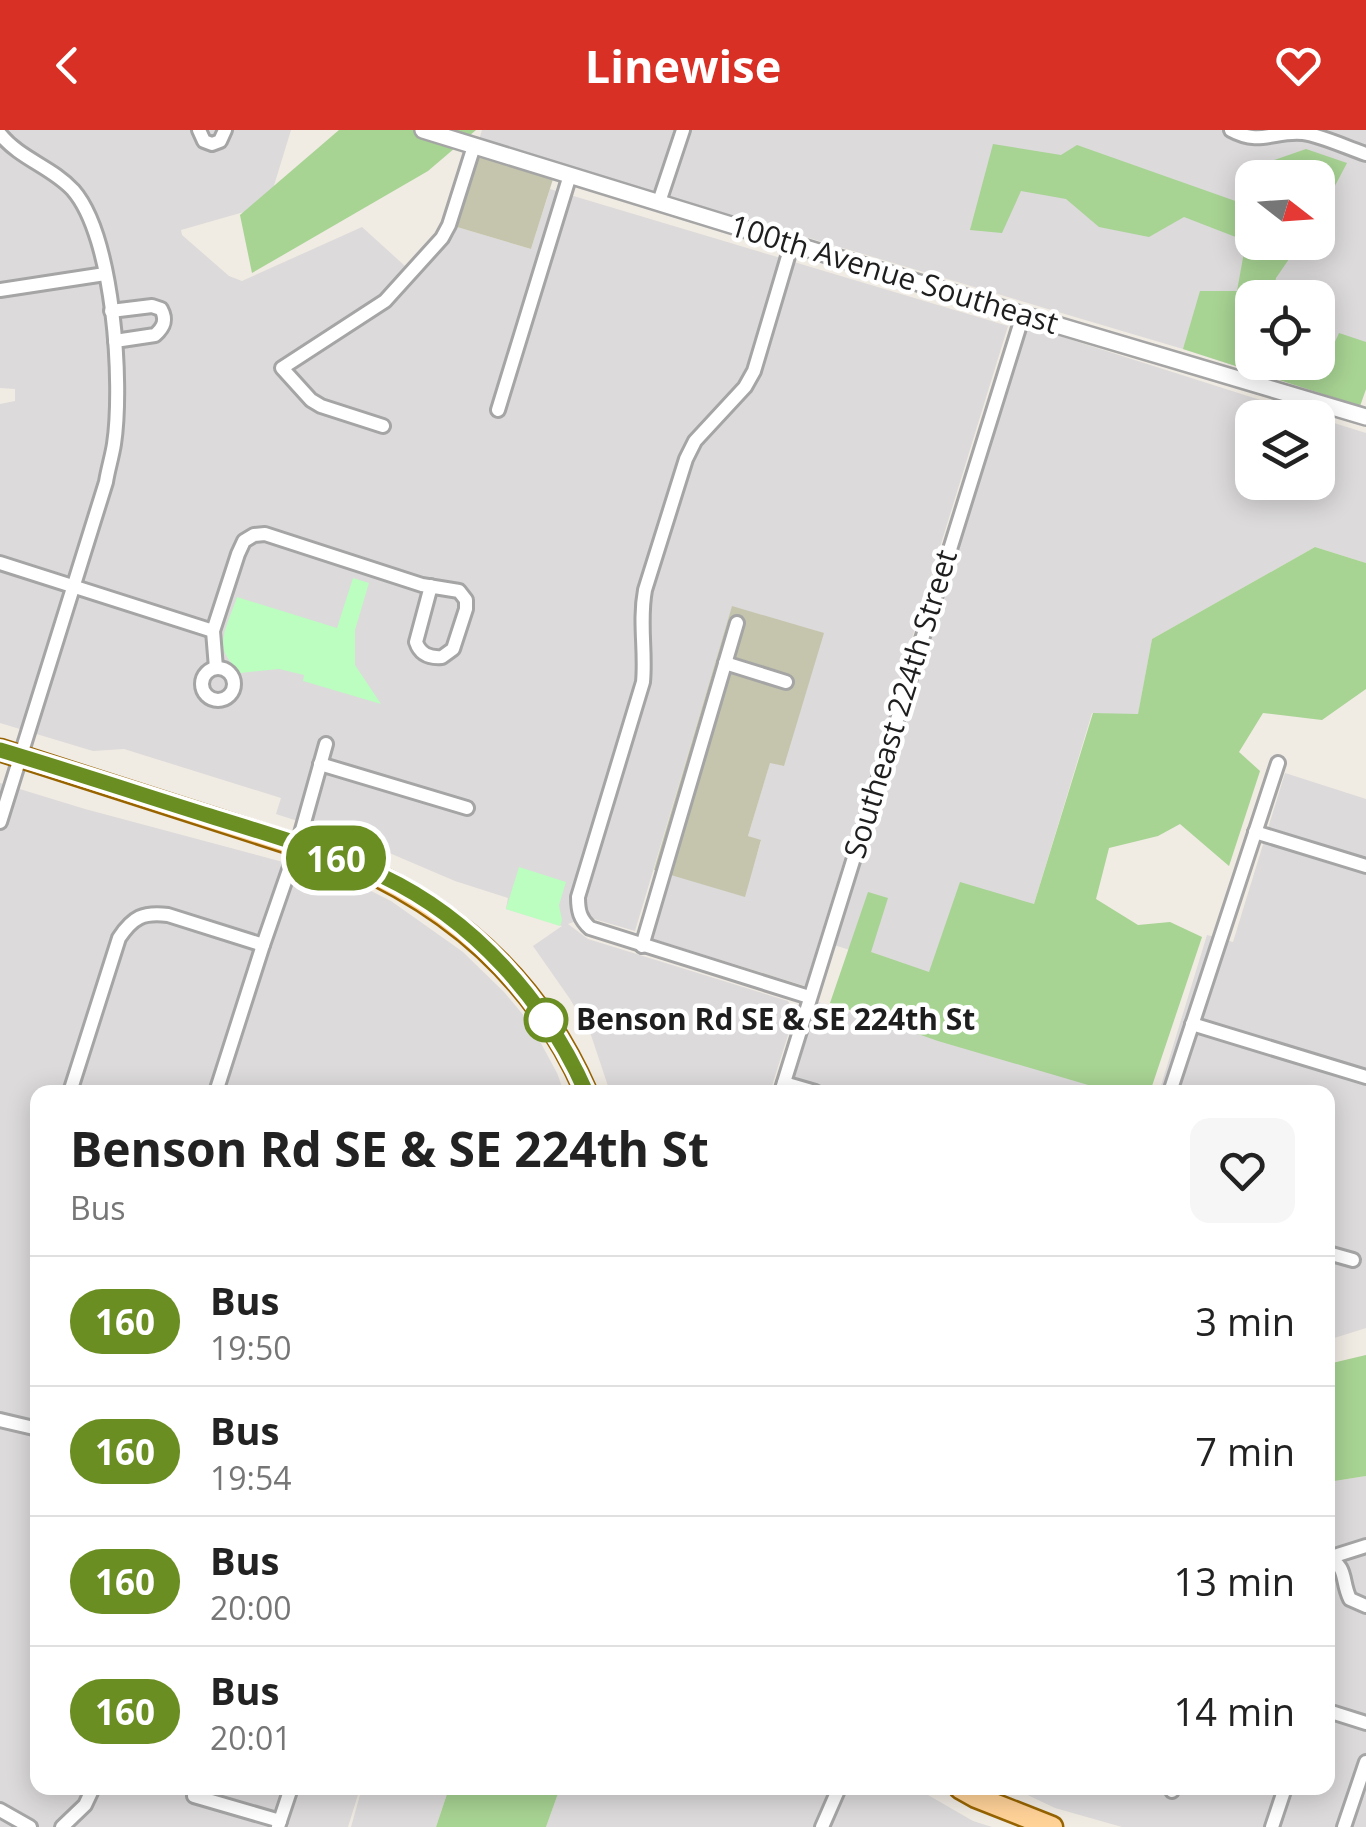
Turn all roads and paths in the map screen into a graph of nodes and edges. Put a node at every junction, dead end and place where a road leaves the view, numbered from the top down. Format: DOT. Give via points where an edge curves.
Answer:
graph roads {
  1 [pos="199,130"];
  2 [pos="224,130"];
  3 [pos="423,130"];
  4 [pos="683,130"];
  5 [pos="1230,130"];
  6 [pos="3,144"];
  7 [pos="474,146"];
  8 [pos="1366,154"];
  9 [pos="570,175"];
  10 [pos="659,202"];
  11 [pos="792,243"];
  12 [pos="105,274"];
  13 [pos="0,290"];
  14 [pos="111,311"];
  15 [pos="1023,316"];
  16 [pos="114,340"];
  17 [pos="498,410"];
  18 [pos="1366,417"];
  19 [pos="382,426"];
  20 [pos="0,563"];
  21 [pos="431,586"];
  22 [pos="73,587"];
  23 [pos="737,623"];
  24 [pos="213,630"];
  25 [pos="725,663"];
  26 [pos="216,668"];
  27 [pos="786,682"];
  28 [pos="326,744"];
  29 [pos="10,753"];
  30 [pos="1278,763"];
  31 [pos="320,764"];
  32 [pos="468,808"];
  33 [pos="0,822"];
  34 [pos="1256,832"];
  35 [pos="298,844"];
  36 [pos="1366,866"];
  37 [pos="262,945"];
  38 [pos="642,946"];
  39 [pos="810,997"];
  40 [pos="1192,1024"];
  41 [pos="1366,1076"];
  42 [pos="72,1085"];
  43 [pos="218,1085"];
  44 [pos="583,1085"];
  45 [pos="783,1085"];
  46 [pos="1172,1085"];
  47 [pos="1335,1255"];
  48 [pos="1352,1260"];
  49 [pos="0,1420"];
  50 [pos="30,1426"];
  51 [pos="1366,1546"];
  52 [pos="1335,1556"];
  53 [pos="1335,1561"];
  54 [pos="1366,1606"];
  55 [pos="1335,1713"];
  56 [pos="1366,1723"];
  57 [pos="1366,1762"];
  58 [pos="90,1795"];
  59 [pos="289,1795"];
  60 [pos="835,1795"];
  61 [pos="972,1795"];
  62 [pos="1283,1795"];
  63 [pos="194,1796"];
  64 [pos="0,1810"];
  65 [pos="279,1824"];
  66 [pos="30,1827"];
  67 [pos="62,1827"];
  68 [pos="822,1827"];
  69 [pos="1052,1827"];
  70 [pos="1272,1827"];
  71 [pos="1344,1827"];
  1 -- 2 [label="street" via="212,144"];
  3 -- 7 [label="street, 100th Avenue Southeast"];
  4 -- 10 [label="street"];
  5 -- 8 [label="street" via="1261,139 1311,134"];
  6 -- 12 [label="street" via="74,192 89,214"];
  7 -- 9 [label="street, 100th Avenue Southeast"];
  7 -- 19 [label="street" via="442,238 384,302 282,368 311,400"];
  9 -- 10 [label="street, 100th Avenue Southeast"];
  9 -- 17 [label="street"];
  10 -- 11 [label="street, 100th Avenue Southeast"];
  11 -- 15 [label="street, 100th Avenue Southeast"];
  11 -- 38 [label="street" via="754,370 686,459 645,590 644,682 578,897 579,914 590,928"];
  12 -- 13 [label="street"];
  12 -- 14 [label="street"];
  14 -- 16 [label="street"];
  14 -- 16 [label="street" via="152,306 165,316 155,334"];
  15 -- 18 [label="street, 100th Avenue Southeast"];
  15 -- 39 [label="street, Southeast 224th Street"];
  16 -- 22 [label="street" via="114,442"];
  20 -- 22 [label="street"];
  21 -- 21 [label="street" via="416,642 426,656 442,658 453,650 466,600 459,591"];
  21 -- 24 [label="street" via="254,535 238,554"];
  22 -- 24 [label="street"];
  22 -- 29 [label="street"];
  23 -- 25 [label="street"];
  24 -- 26 [label="street"];
  25 -- 27 [label="street"];
  25 -- 38 [label="street"];
  28 -- 31 [label="street"];
  29 -- 33 [label="street"];
  29 -- 35 [label="main road"];
  30 -- 34 [label="street"];
  31 -- 32 [label="street"];
  31 -- 35 [label="street"];
  34 -- 36 [label="street"];
  34 -- 40 [label="street"];
  35 -- 37 [label="street"];
  35 -- 44 [label="main road" via="386,878 453,921 511,974"];
  37 -- 42 [label="street" via="168,915 128,923"];
  37 -- 43 [label="street"];
  38 -- 39 [label="street"];
  39 -- 45 [label="street, Southeast 224th Street"];
  40 -- 41 [label="street"];
  40 -- 46 [label="street"];
  47 -- 48 [label="street"];
  49 -- 50 [label="street"];
  51 -- 52 [label="street"];
  53 -- 54 [label="street" via="1350,1599"];
  55 -- 56 [label="street"];
  57 -- 71 [label="street"];
  58 -- 67 [label="street"];
  59 -- 65 [label="street"];
  60 -- 68 [label="street"];
  61 -- 69 [label="main road"];
  62 -- 70 [label="street"];
  63 -- 65 [label="street"];
  64 -- 66 [label="street"];
}
